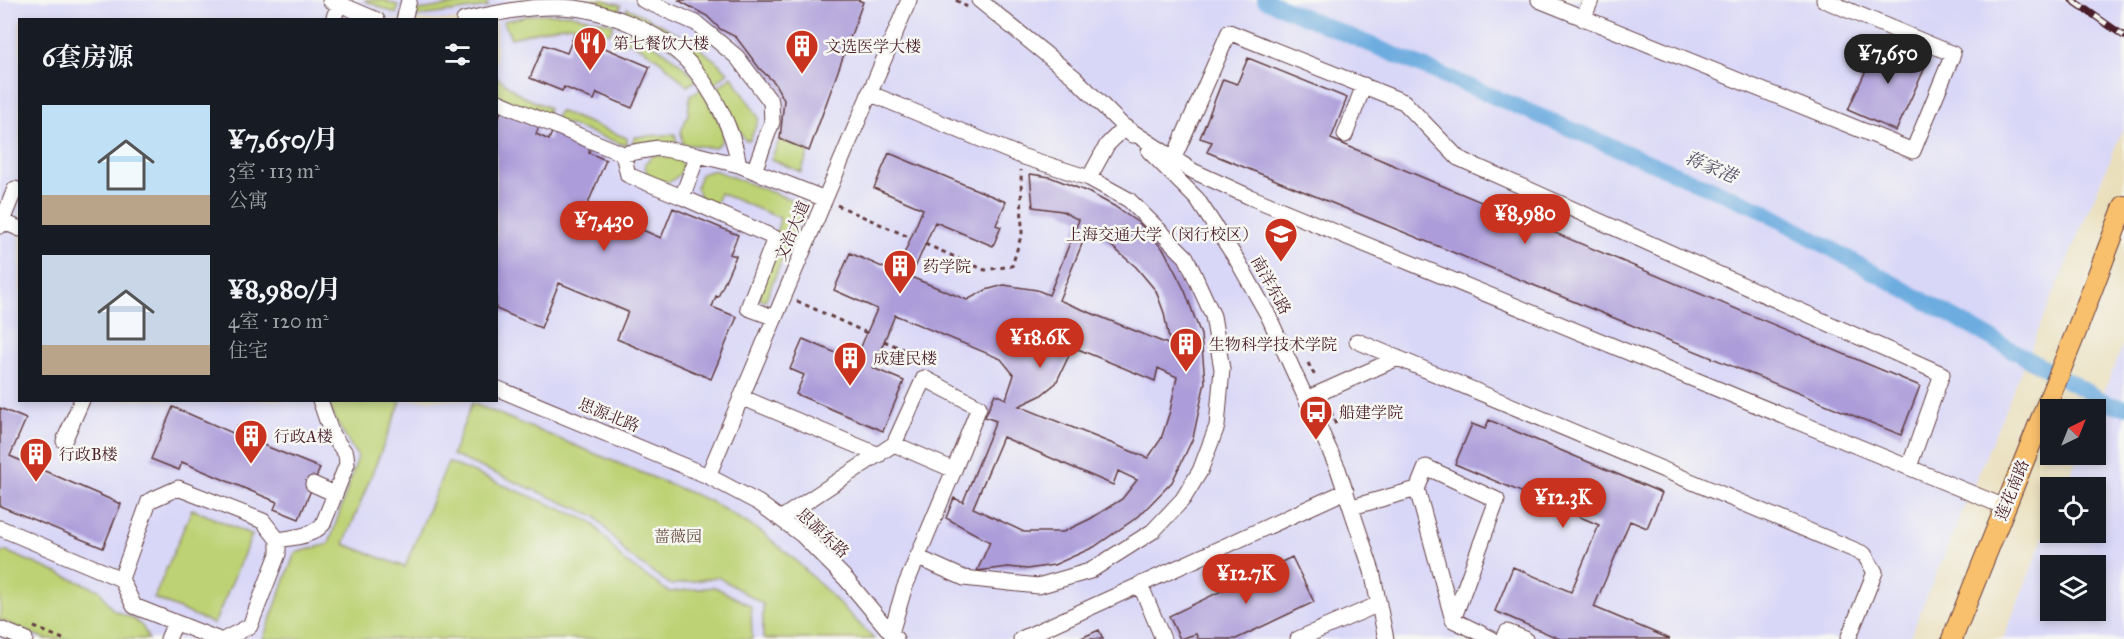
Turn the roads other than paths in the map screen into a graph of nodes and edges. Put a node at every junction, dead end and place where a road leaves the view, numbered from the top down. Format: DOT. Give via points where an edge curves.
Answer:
graph roads {
  1 [pos="409,0"];
  2 [pos="643,0"];
  3 [pos="909,0"];
  4 [pos="979,0"];
  5 [pos="1539,0"];
  6 [pos="1591,0"];
  7 [pos="1824,0"];
  8 [pos="335,2"];
  9 [pos="333,18"];
  10 [pos="372,18"];
  11 [pos="404,18"];
  12 [pos="474,18"];
  13 [pos="1583,19"];
  14 [pos="1365,85"];
  15 [pos="869,93"];
  16 [pos="498,102"];
  17 [pos="1125,127"];
  18 [pos="1345,135"];
  19 [pos="622,154"];
  20 [pos="698,155"];
  21 [pos="1173,160"];
  22 [pos="739,165"];
  23 [pos="754,171"];
  24 [pos="1089,178"];
  25 [pos="11,188"];
  26 [pos="682,197"];
  27 [pos="825,199"];
  28 [pos="2124,206"];
  29 [pos="1,224"];
  30 [pos="18,228"];
  31 [pos="774,318"];
  32 [pos="1357,341"];
  33 [pos="1398,358"];
  34 [pos="498,389"];
  35 [pos="741,397"];
  36 [pos="1306,399"];
  37 [pos="81,402"];
  38 [pos="321,402"];
  39 [pos="64,441"];
  40 [pos="894,444"];
  41 [pos="879,454"];
  42 [pos="1909,467"];
  43 [pos="954,470"];
  44 [pos="708,476"];
  45 [pos="313,484"];
  46 [pos="1417,489"];
  47 [pos="1346,490"];
  48 [pos="335,494"];
  49 [pos="1352,507"];
  50 [pos="2005,507"];
  51 [pos="780,519"];
  52 [pos="0,528"];
  53 [pos="278,540"];
  54 [pos="917,558"];
  55 [pos="121,579"];
  56 [pos="1140,584"];
  57 [pos="1379,604"];
  58 [pos="1453,620"];
  59 [pos="175,623"];
  60 [pos="0,628"];
  61 [pos="893,636"];
  62 [pos="25,639"];
  63 [pos="168,639"];
  64 [pos="217,639"];
  65 [pos="225,639"];
  66 [pos="1021,639"];
  67 [pos="1163,639"];
  68 [pos="1298,639"];
  69 [pos="1386,639"];
  70 [pos="1492,639"];
  71 [pos="1504,639"];
  72 [pos="1525,639"];
  73 [pos="1848,639"];
  74 [pos="1952,639"];
  1 -- 11 [label="lane"];
  2 -- 23 [label="lane" via="696,23 737,57 771,102 772,122"];
  3 -- 15 [label="lane, 文治大道"];
  4 -- 17 [label="lane, 南洋东路" via="1074,76"];
  5 -- 13 [label="lane"];
  6 -- 13 [label="lane"];
  7 -- 13 [label="lane" via="1953,54 1913,151"];
  8 -- 9 [label="lane"];
  8 -- 10 [label="lane"];
  12 -- 22 [label="lane" via="560,6 636,25 689,63 720,108 736,145"];
  14 -- 18 [label="lane"];
  14 -- 21 [label="lane" via="1229,32"];
  14 -- 42 [label="lane" via="1404,102 1458,158 1942,374"];
  15 -- 24 [label="lane" via="1021,156"];
  15 -- 27 [label="lane, 文治大道"];
  16 -- 19 [label="lane"];
  17 -- 21 [label="lane"];
  17 -- 24 [label="lane" via="1107,145"];
  17 -- 36 [label="lane, 南洋东路" via="1197,199 1268,315"];
  19 -- 20 [label="lane" via="658,148"];
  19 -- 26 [label="lane" via="628,175"];
  20 -- 22 [label="lane"];
  20 -- 26 [label="lane"];
  21 -- 42 [label="lane" via="1250,197"];
  22 -- 23 [label="lane"];
  23 -- 27 [label="lane"];
  24 -- 54 [label="lane" via="1129,200 1186,257 1213,316 1222,369 1217,426 1200,471 1183,499 1154,531 1090,571 1038,586 964,578"];
  25 -- 29 [label="lane"];
  26 -- 31 [label="lane" via="775,238 748,308"];
  27 -- 31 [label="lane, 文治大道"];
  28 -- 50 [label="main road, 莲花南路"];
  29 -- 30 [label="lane"];
  31 -- 35 [label="lane, 文治大道"];
  32 -- 33 [label="lane"];
  33 -- 36 [label="lane"];
  33 -- 73 [label="lane" via="1864,554 1875,572"];
  34 -- 44 [label="lane, 思源北路"];
  35 -- 41 [label="lane"];
  35 -- 44 [label="lane, 文治大道"];
  36 -- 47 [label="lane, 南洋东路"];
  37 -- 39 [label="lane"];
  38 -- 48 [label="lane" via="332,435 346,454 347,464"];
  40 -- 41 [label="lane"];
  40 -- 43 [label="lane"];
  40 -- 43 [label="lane" via="924,378 979,407"];
  41 -- 51 [label="lane"];
  42 -- 50 [label="lane"];
  43 -- 54 [label="lane"];
  44 -- 51 [label="lane, 思源东路"];
  45 -- 48 [label="lane"];
  46 -- 49 [label="lane"];
  46 -- 58 [label="lane"];
  46 -- 58 [label="lane" via="1426,467 1497,500"];
  47 -- 49 [label="lane, 南洋东路"];
  47 -- 56 [label="lane"];
  48 -- 53 [label="lane" via="317,530"];
  49 -- 57 [label="lane, 南洋东路"];
  50 -- 74 [label="main road, 莲花南路"];
  51 -- 61 [label="lane, 思源东路" via="846,579"];
  52 -- 55 [label="lane"];
  53 -- 55 [label="lane" via="263,521 178,488 149,501"];
  53 -- 65 [label="lane" via="278,554 250,626"];
  54 -- 61 [label="lane" via="904,589"];
  55 -- 59 [label="lane" via="134,606"];
  56 -- 66 [label="lane"];
  56 -- 67 [label="lane"];
  57 -- 68 [label="lane"];
  57 -- 69 [label="lane, 南洋东路"];
  58 -- 70 [label="lane"];
  59 -- 63 [label="lane"];
  59 -- 64 [label="lane"];
  60 -- 62 [label="lane"];
  71 -- 72 [label="lane" via="1507,632"];
}
